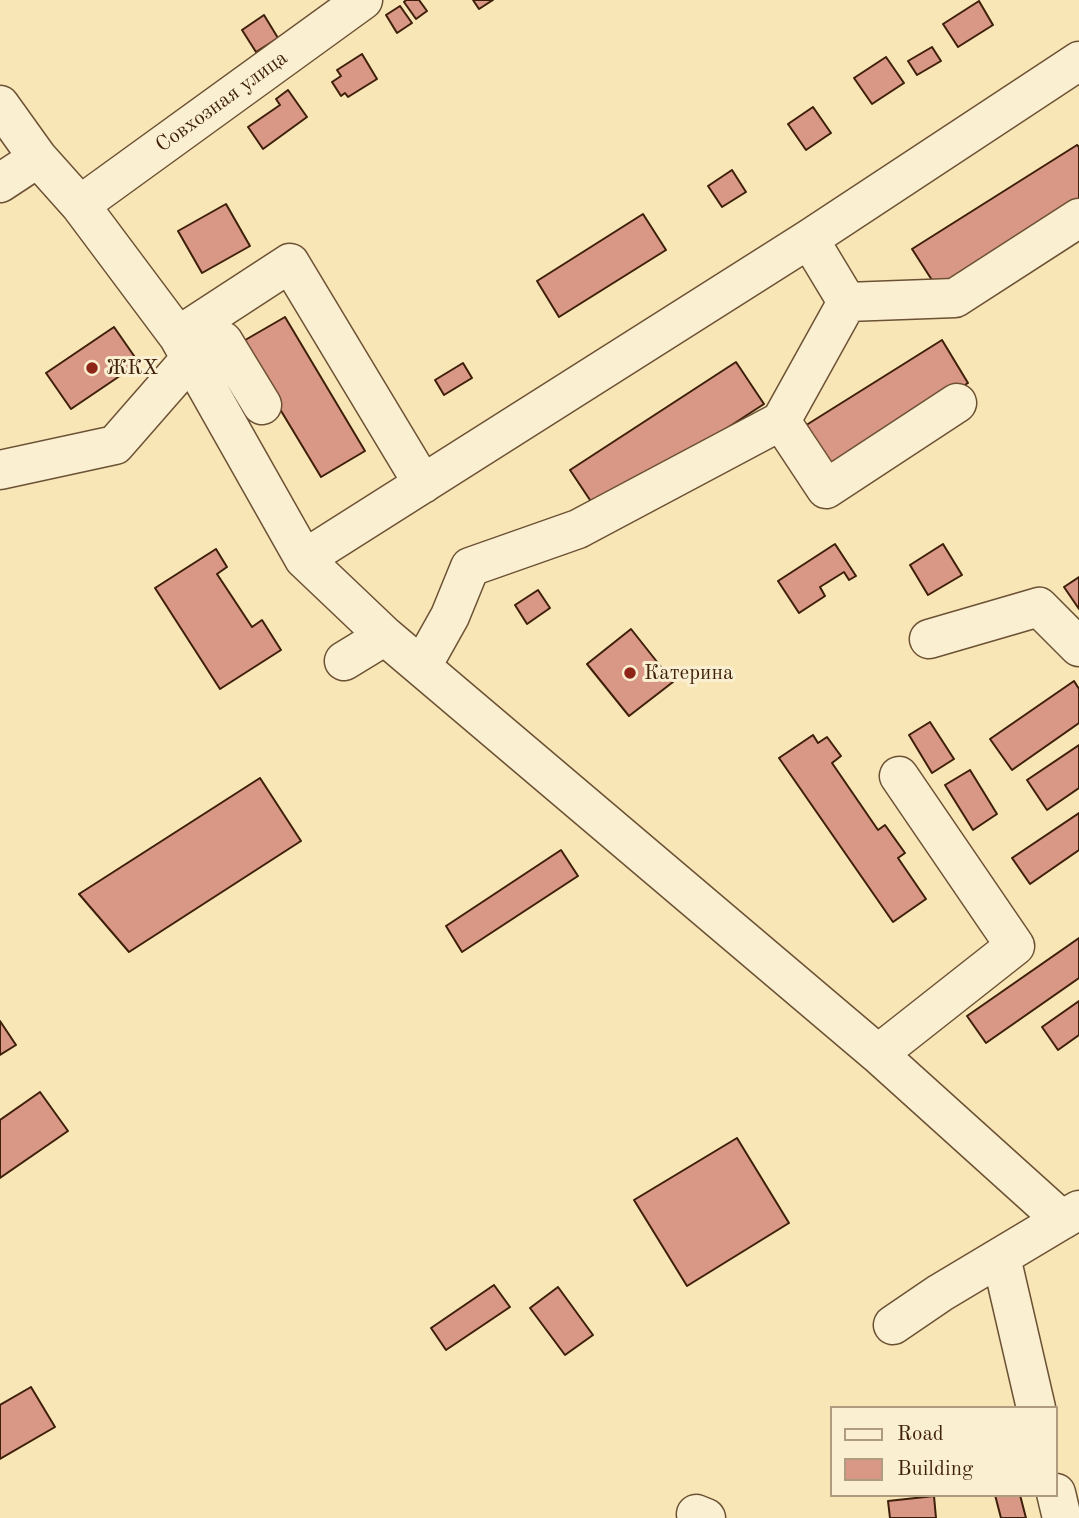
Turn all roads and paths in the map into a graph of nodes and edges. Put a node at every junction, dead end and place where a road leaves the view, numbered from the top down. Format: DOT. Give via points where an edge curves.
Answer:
graph roads {
  1 [pos="363,0"];
  2 [pos="1079,61"];
  3 [pos="0,105"];
  4 [pos="38,158"];
  5 [pos="0,183"];
  6 [pos="80,205"];
  7 [pos="1079,218"];
  8 [pos="809,239"];
  9 [pos="847,302"];
  10 [pos="185,347"];
  11 [pos="957,403"];
  12 [pos="262,405"];
  13 [pos="781,421"];
  14 [pos="0,470"];
  15 [pos="423,484"];
  16 [pos="304,559"];
  17 [pos="385,636"];
  18 [pos="929,639"];
  19 [pos="1079,647"];
  20 [pos="344,661"];
  21 [pos="422,666"];
  22 [pos="899,776"];
  23 [pos="878,1055"];
  24 [pos="1070,1215"];
  25 [pos="1001,1256"];
  26 [pos="893,1325"];
  27 [pos="1036,1406"];
  28 [pos="1057,1497"];
  29 [pos="1062,1518"];
  1 -- 6 [label="street, Совхозная улица"];
  2 -- 8 [label="street"];
  3 -- 4 [label="street"];
  4 -- 5 [label="street"];
  4 -- 6 [label="street"];
  6 -- 10 [label="street"];
  7 -- 9 [label="street" via="955,298"];
  8 -- 9 [label="street"];
  8 -- 15 [label="street"];
  9 -- 13 [label="street"];
  10 -- 12 [label="street" via="223,341"];
  10 -- 14 [label="street" via="115,444"];
  10 -- 15 [label="street" via="290,262"];
  10 -- 16 [label="street"];
  11 -- 13 [label="street" via="826,489"];
  13 -- 21 [label="street" via="578,529 470,567"];
  15 -- 16 [label="street"];
  16 -- 17 [label="street"];
  17 -- 20 [label="street"];
  17 -- 21 [label="street"];
  18 -- 19 [label="street" via="1039,607"];
  21 -- 23 [label="street"];
  22 -- 23 [label="street" via="1015,946"];
  23 -- 24 [label="street"];
  24 -- 25 [label="street"];
  25 -- 26 [label="street"];
  25 -- 27 [label="street"];
  28 -- 29 [label="street"];
}
